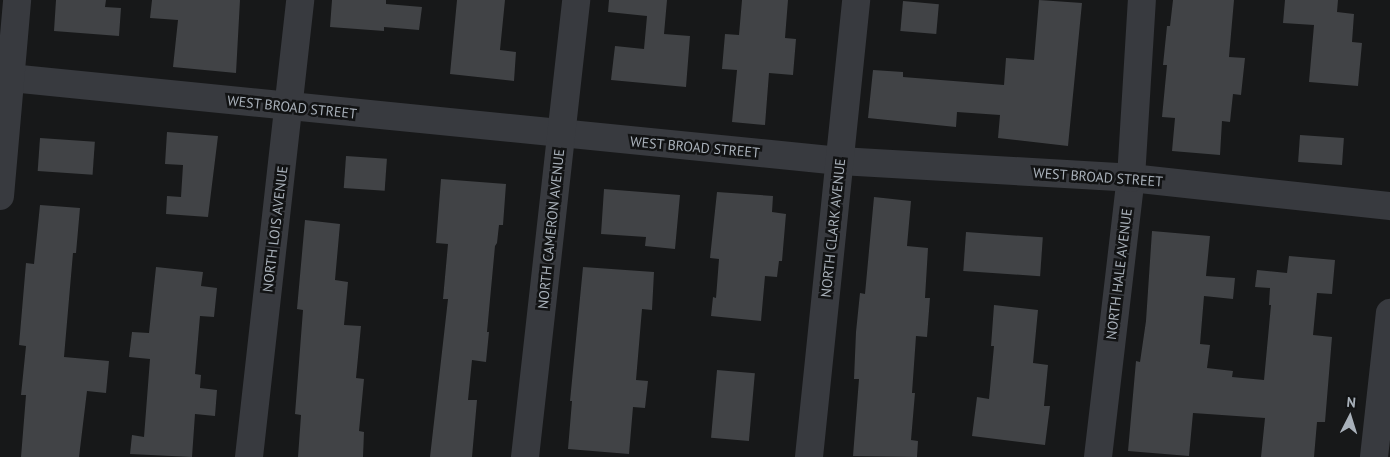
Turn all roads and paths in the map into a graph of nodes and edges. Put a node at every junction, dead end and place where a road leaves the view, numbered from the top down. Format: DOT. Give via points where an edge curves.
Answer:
graph roads {
  1 [pos="17,0"];
  2 [pos="300,0"];
  3 [pos="576,0"];
  4 [pos="856,0"];
  5 [pos="1142,0"];
  6 [pos="6,77"];
  7 [pos="290,107"];
  8 [pos="562,134"];
  9 [pos="840,161"];
  10 [pos="1131,178"];
  11 [pos="0,196"];
  12 [pos="1390,206"];
  13 [pos="1390,313"];
  14 [pos="248,457"];
  15 [pos="525,457"];
  16 [pos="809,457"];
  17 [pos="1098,457"];
  18 [pos="1374,457"];
  1 -- 6 [label="street"];
  2 -- 7 [label="street, NORTH LOIS AVENUE"];
  3 -- 8 [label="street, NORTH CAMERON AVENUE"];
  4 -- 9 [label="street, NORTH CLARK AVENUE"];
  5 -- 10 [label="street, NORTH HALE AVENUE"];
  6 -- 7 [label="street, WEST BROAD STREET"];
  6 -- 11 [label="street"];
  7 -- 8 [label="street, WEST BROAD STREET"];
  7 -- 14 [label="street, NORTH LOIS AVENUE"];
  8 -- 9 [label="street, WEST BROAD STREET"];
  8 -- 15 [label="street, NORTH CAMERON AVENUE"];
  9 -- 10 [label="street, WEST BROAD STREET"];
  9 -- 16 [label="street, NORTH CLARK AVENUE"];
  10 -- 12 [label="street, WEST BROAD STREET"];
  10 -- 17 [label="street, NORTH HALE AVENUE"];
  13 -- 18 [label="street"];
}
